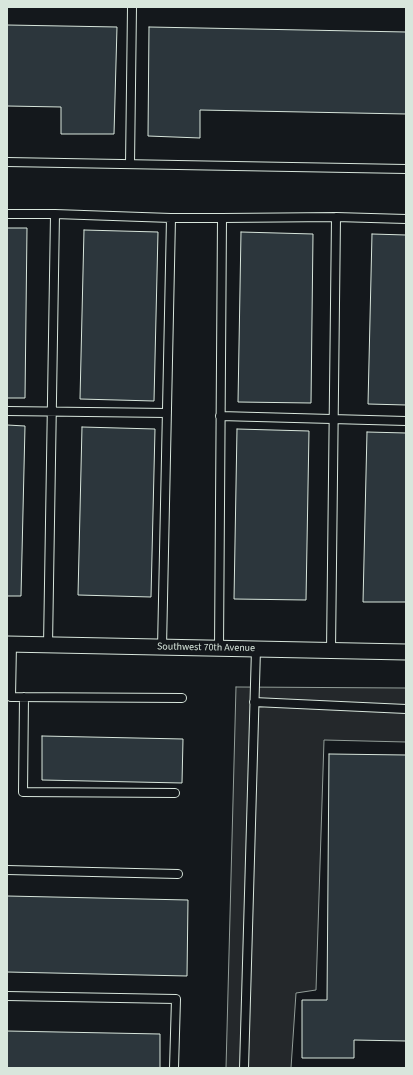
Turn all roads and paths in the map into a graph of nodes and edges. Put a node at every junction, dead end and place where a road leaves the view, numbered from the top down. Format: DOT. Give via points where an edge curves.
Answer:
graph roads {
  1 [pos="132,7"];
  2 [pos="7,162"];
  3 [pos="130,164"];
  4 [pos="406,169"];
  5 [pos="7,214"];
  6 [pos="55,214"];
  7 [pos="336,217"];
  8 [pos="171,218"];
  9 [pos="222,218"];
  10 [pos="406,219"];
  11 [pos="7,411"];
  12 [pos="52,412"];
  13 [pos="167,413"];
  14 [pos="220,416"];
  15 [pos="334,420"];
  16 [pos="406,421"];
  17 [pos="10,644"];
  18 [pos="48,645"];
  19 [pos="162,647"];
  20 [pos="219,648"];
  21 [pos="256,649"];
  22 [pos="331,650"];
  23 [pos="406,652"];
  24 [pos="24,697"];
  25 [pos="182,698"];
  26 [pos="254,702"];
  27 [pos="406,708"];
  28 [pos="175,793"];
  29 [pos="7,870"];
  30 [pos="178,874"];
  31 [pos="7,996"];
  32 [pos="174,1068"];
  33 [pos="244,1068"];
  1 -- 3 [label="lane"];
  2 -- 3 [label="lane"];
  3 -- 4 [label="lane"];
  5 -- 6 [label="lane"];
  6 -- 8 [label="lane"];
  6 -- 12 [label="lane"];
  7 -- 9 [label="lane"];
  7 -- 10 [label="lane"];
  7 -- 15 [label="lane"];
  8 -- 9 [label="lane"];
  8 -- 13 [label="lane"];
  9 -- 14 [label="lane"];
  11 -- 12 [label="lane"];
  12 -- 13 [label="lane"];
  12 -- 18 [label="lane"];
  13 -- 19 [label="lane"];
  14 -- 15 [label="lane"];
  14 -- 20 [label="lane"];
  15 -- 16 [label="lane"];
  15 -- 22 [label="lane"];
  17 -- 18 [label="street, Southwest 70th Avenue"];
  17 -- 24 [label="lane" via="11,697"];
  18 -- 19 [label="street, Southwest 70th Avenue"];
  19 -- 20 [label="street, Southwest 70th Avenue"];
  20 -- 21 [label="street, Southwest 70th Avenue"];
  21 -- 22 [label="street, Southwest 70th Avenue"];
  21 -- 26 [label="lane"];
  22 -- 23 [label="street, Southwest 70th Avenue"];
  24 -- 25 [label="lane"];
  24 -- 28 [label="lane" via="22,792"];
  26 -- 27 [label="lane"];
  26 -- 33 [label="lane"];
  29 -- 30 [label="lane"];
  31 -- 32 [label="lane" via="176,999"];
}
